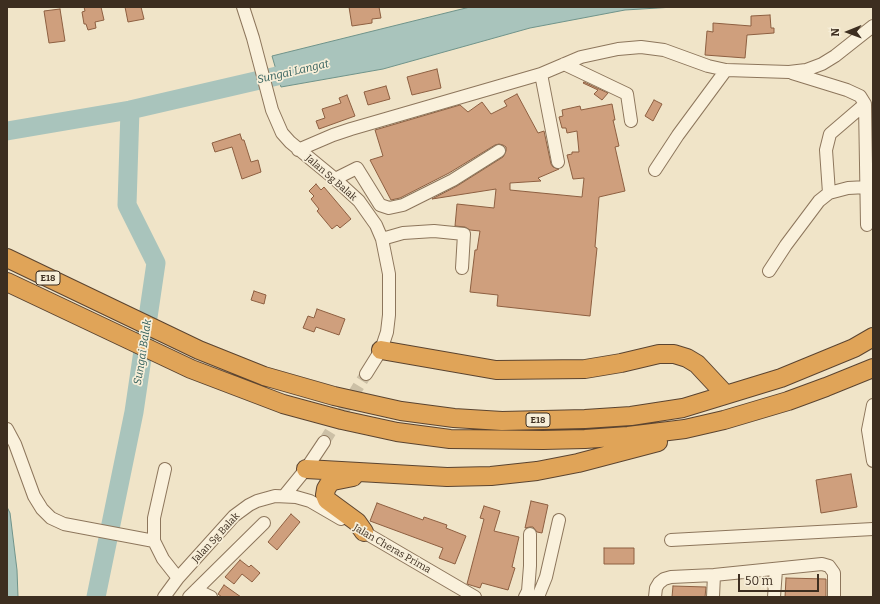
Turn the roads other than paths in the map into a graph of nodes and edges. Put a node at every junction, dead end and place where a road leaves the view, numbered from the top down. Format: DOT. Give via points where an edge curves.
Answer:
graph roads {
  1 [pos="243,7"];
  2 [pos="873,26"];
  3 [pos="564,64"];
  4 [pos="726,70"];
  5 [pos="789,72"];
  6 [pos="541,74"];
  7 [pos="865,104"];
  8 [pos="631,121"];
  9 [pos="298,150"];
  10 [pos="499,151"];
  11 [pos="558,162"];
  12 [pos="655,170"];
  13 [pos="335,179"];
  14 [pos="867,187"];
  15 [pos="829,193"];
  16 [pos="867,225"];
  17 [pos="382,239"];
  18 [pos="7,258"];
  19 [pos="462,268"];
  20 [pos="769,271"];
  21 [pos="7,282"];
  22 [pos="873,338"];
  23 [pos="381,350"];
  24 [pos="873,368"];
  25 [pos="366,374"];
  26 [pos="725,394"];
  27 [pos="873,405"];
  28 [pos="7,429"];
  29 [pos="684,429"];
  30 [pos="324,442"];
  31 [pos="873,461"];
  32 [pos="165,469"];
  33 [pos="306,469"];
  34 [pos="371,474"];
  35 [pos="284,496"];
  36 [pos="310,501"];
  37 [pos="559,520"];
  38 [pos="264,523"];
  39 [pos="873,529"];
  40 [pos="364,532"];
  41 [pos="530,534"];
  42 [pos="671,540"];
  43 [pos="154,541"];
  44 [pos="776,570"];
  45 [pos="714,575"];
  46 [pos="178,578"];
  47 [pos="192,594"];
  48 [pos="164,597"];
  49 [pos="211,597"];
  50 [pos="475,597"];
  51 [pos="525,597"];
  52 [pos="538,597"];
  53 [pos="655,597"];
  54 [pos="713,597"];
  55 [pos="774,597"];
  56 [pos="834,597"];
  1 -- 9 [label="street, Jalan Sg Balak" via="272,110 282,133"];
  2 -- 5 [label="street" via="822,64 806,70"];
  3 -- 4 [label="street" via="581,57 641,47 664,50"];
  3 -- 6 [label="street"];
  3 -- 8 [label="street" via="627,94"];
  4 -- 5 [label="street"];
  4 -- 12 [label="street"];
  5 -- 7 [label="street" via="847,90 860,96"];
  6 -- 9 [label="street" via="352,129"];
  6 -- 11 [label="street"];
  7 -- 14 [label="street"];
  7 -- 15 [label="street" via="830,134 826,150"];
  9 -- 13 [label="street, Jalan Sg Balak"];
  10 -- 13 [label="street" via="453,180 402,205 389,208 380,205 357,168"];
  13 -- 17 [label="street, Jalan Sg Balak" via="359,201 376,225"];
  14 -- 15 [label="street"];
  14 -- 16 [label="street"];
  15 -- 20 [label="street" via="819,201"];
  17 -- 19 [label="street" via="403,233 434,231 464,234"];
  17 -- 23 [label="street, Jalan Sg Balak" via="389,274 389,315"];
  18 -- 26 [label="highway, E18" via="199,350 264,376 334,396 401,411 454,418 585,419 631,416 683,408"];
  21 -- 29 [label="highway, E18" via="191,370 282,404 397,432 450,439 543,440 628,436"];
  22 -- 26 [label="highway, E18" via="781,378"];
  23 -- 25 [label="street, Jalan Sg Balak"];
  23 -- 26 [label="highway" via="496,370 585,369 659,354 674,354 697,364"];
  24 -- 29 [label="highway, E18" via="788,401"];
  27 -- 31 [label="street" via="868,430"];
  28 -- 43 [label="street" via="34,496 51,518 64,524"];
  29 -- 34 [label="highway" via="653,443 537,471 447,477"];
  30 -- 33 [label="street"];
  32 -- 43 [label="street" via="154,518"];
  33 -- 34 [label="highway"];
  33 -- 35 [label="street"];
  33 -- 36 [label="street" via="302,487"];
  34 -- 40 [label="highway" via="333,481 326,489 325,495 327,500 357,522"];
  35 -- 36 [label="street, Jalan Sg Balak"];
  35 -- 46 [label="street, Jalan Sg Balak" via="266,498 249,505 234,516"];
  36 -- 40 [label="street, Jalan Cheras Prima"];
  37 -- 52 [label="street" via="546,577"];
  38 -- 47 [label="street"];
  39 -- 42 [label="street"];
  40 -- 50 [label="street, Jalan Cheras Prima"];
  41 -- 51 [label="street" via="530,566 528,591"];
  43 -- 46 [label="street" via="163,559"];
  44 -- 45 [label="street"];
  44 -- 55 [label="street"];
  44 -- 56 [label="street" via="822,564 829,566 834,573"];
  45 -- 53 [label="street" via="664,579 656,588"];
  45 -- 54 [label="street"];
  46 -- 48 [label="street, Jalan Sg Balak"];
  47 -- 49 [label="street"];
}
